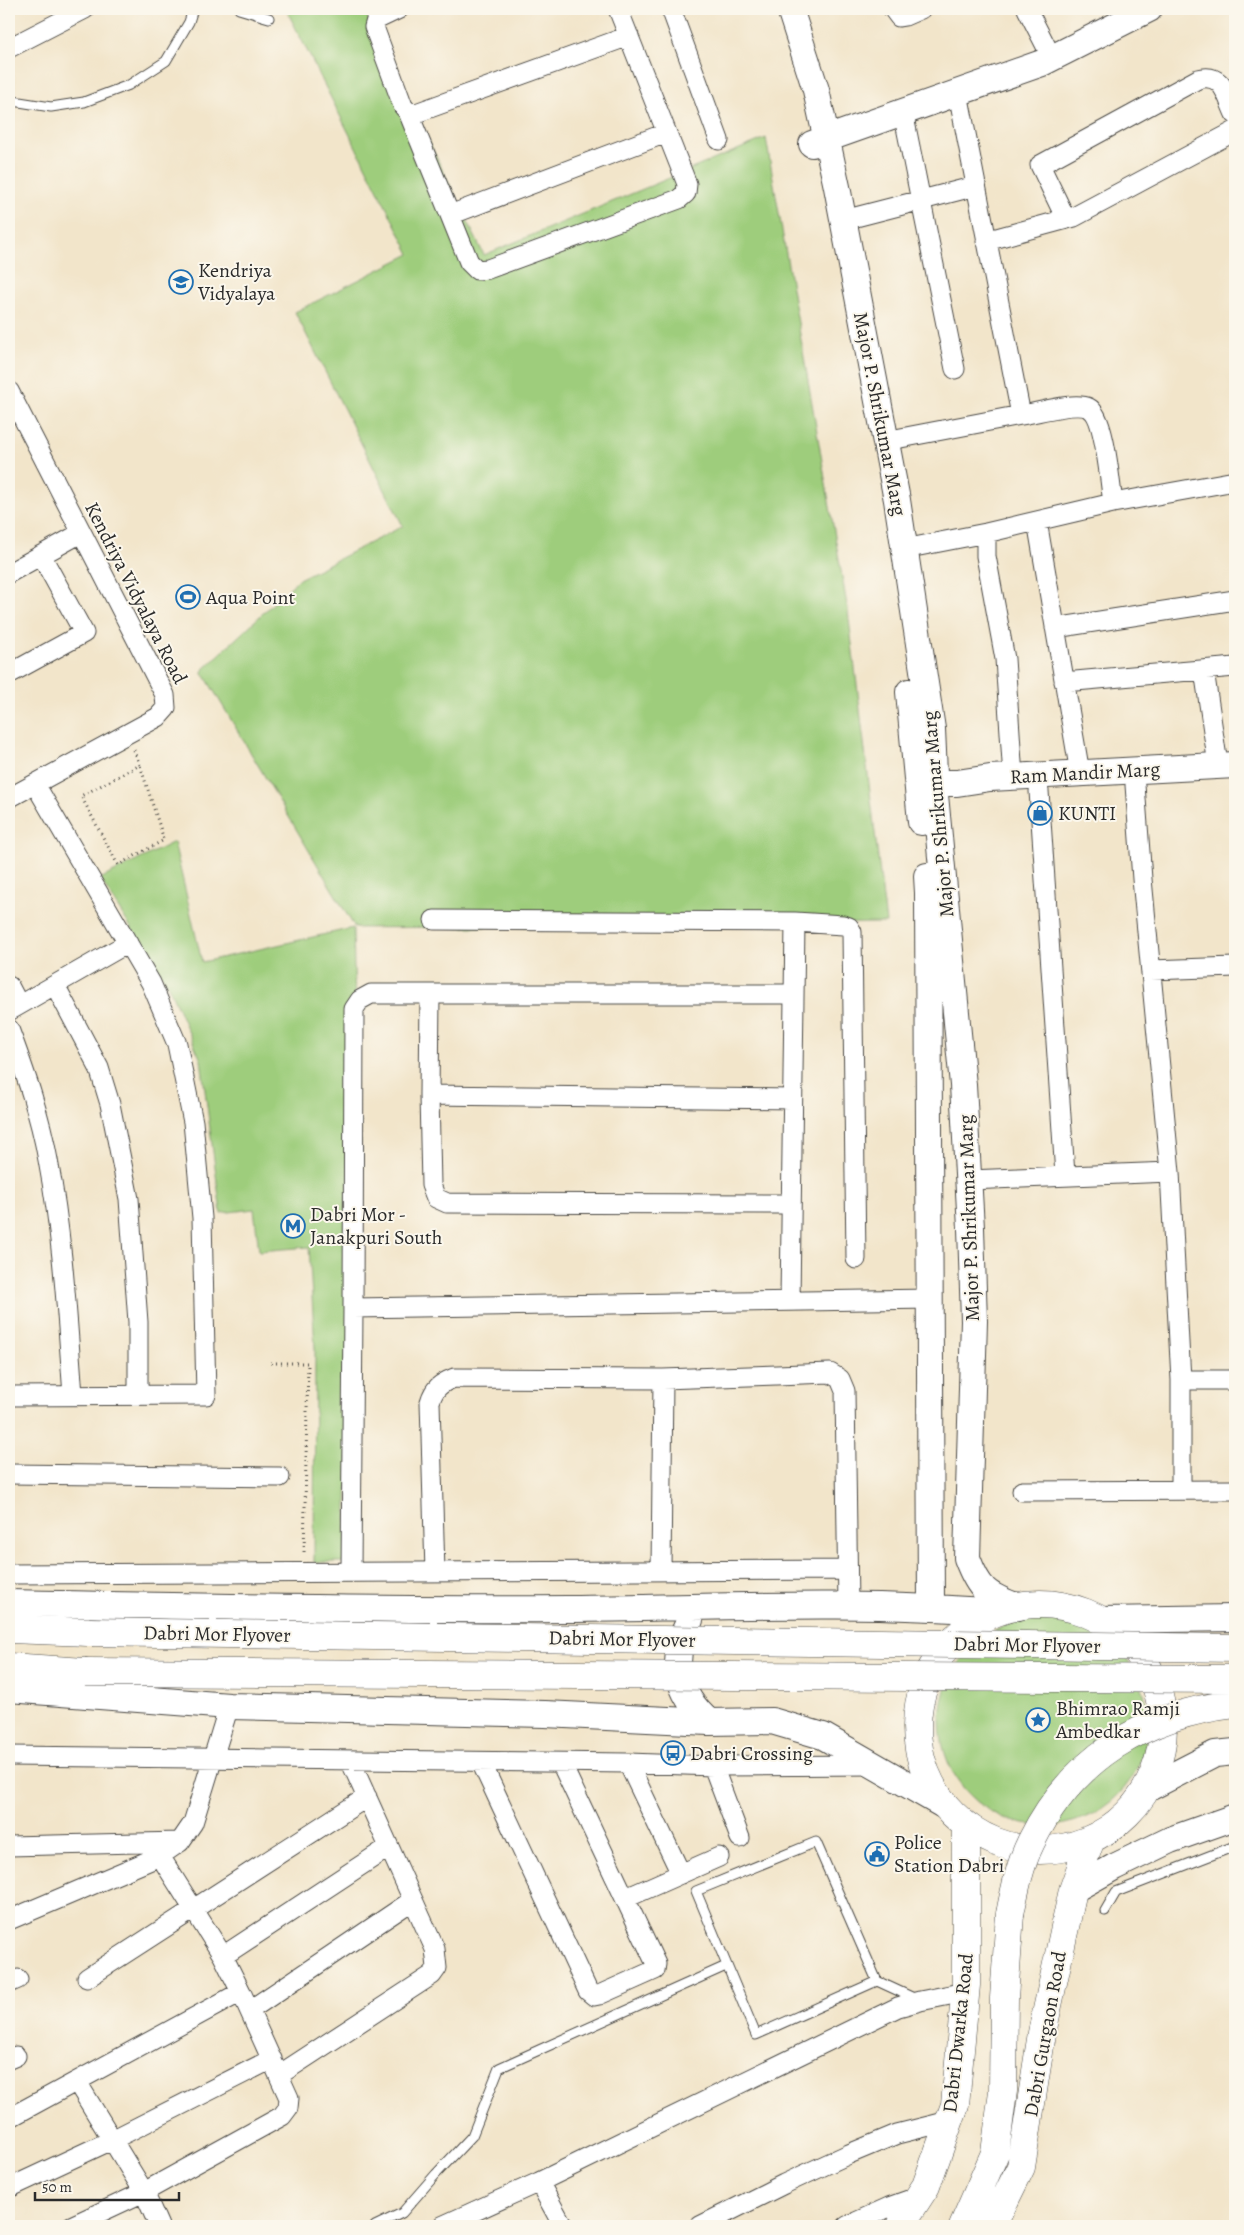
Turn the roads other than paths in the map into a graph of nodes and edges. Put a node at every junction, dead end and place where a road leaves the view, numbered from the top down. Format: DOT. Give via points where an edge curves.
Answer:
graph roads {
  1 [pos="85,9"];
  2 [pos="193,9"];
  3 [pos="239,9"];
  4 [pos="399,9"];
  5 [pos="618,9"];
  6 [pos="671,9"];
  7 [pos="771,9"];
  8 [pos="790,9"];
  9 [pos="893,9"];
  10 [pos="921,9"];
  11 [pos="1027,9"];
  12 [pos="1149,9"];
  13 [pos="269,18"];
  14 [pos="629,36"];
  15 [pos="9,48"];
  16 [pos="1052,58"];
  17 [pos="958,93"];
  18 [pos="10,99"];
  19 [pos="408,112"];
  20 [pos="903,112"];
  21 [pos="1235,114"];
  22 [pos="1235,131"];
  23 [pos="666,133"];
  24 [pos="719,140"];
  25 [pos="819,142"];
  26 [pos="976,186"];
  27 [pos="921,200"];
  28 [pos="450,215"];
  29 [pos="1066,219"];
  30 [pos="844,220"];
  31 [pos="986,241"];
  32 [pos="955,370"];
  33 [pos="9,391"];
  34 [pos="1021,415"];
  35 [pos="885,441"];
  36 [pos="1235,481"];
  37 [pos="1113,503"];
  38 [pos="1037,521"];
  39 [pos="82,533"];
  40 [pos="986,533"];
  41 [pos="904,549"];
  42 [pos="41,555"];
  43 [pos="9,573"];
  44 [pos="1235,600"];
  45 [pos="1055,628"];
  46 [pos="1235,667"];
  47 [pos="1204,670"];
  48 [pos="9,674"];
  49 [pos="1064,682"];
  50 [pos="1229,770"];
  51 [pos="1080,773"];
  52 [pos="1013,776"];
  53 [pos="35,784"];
  54 [pos="1135,785"];
  55 [pos="927,789"];
  56 [pos="1039,791"];
  57 [pos="9,798"];
  58 [pos="434,920"];
  59 [pos="795,922"];
  60 [pos="128,943"];
  61 [pos="1235,967"];
  62 [pos="1151,970"];
  63 [pos="55,985"];
  64 [pos="9,986"];
  65 [pos="430,994"];
  66 [pos="794,994"];
  67 [pos="14,1008"];
  68 [pos="9,1029"];
  69 [pos="428,1095"];
  70 [pos="792,1099"];
  71 [pos="1170,1172"];
  72 [pos="1065,1175"];
  73 [pos="969,1180"];
  74 [pos="791,1204"];
  75 [pos="856,1259"];
  76 [pos="930,1299"];
  77 [pos="790,1301"];
  78 [pos="353,1308"];
  79 [pos="663,1379"];
  80 [pos="1182,1380"];
  81 [pos="1235,1380"];
  82 [pos="73,1395"];
  83 [pos="138,1395"];
  84 [pos="9,1396"];
  85 [pos="9,1474"];
  86 [pos="280,1477"];
  87 [pos="1181,1490"];
  88 [pos="1235,1490"];
  89 [pos="1022,1492"];
  90 [pos="661,1570"];
  91 [pos="847,1570"];
  92 [pos="351,1572"];
  93 [pos="435,1572"];
  94 [pos="9,1574"];
  95 [pos="9,1603"];
  96 [pos="848,1606"];
  97 [pos="700,1608"];
  98 [pos="931,1608"];
  99 [pos="1006,1609"];
  100 [pos="1235,1618"];
  101 [pos="1101,1620"];
  102 [pos="9,1629"];
  103 [pos="1235,1648"];
  104 [pos="9,1667"];
  105 [pos="1235,1679"];
  106 [pos="9,1690"];
  107 [pos="1235,1704"];
  108 [pos="229,1706"];
  109 [pos="709,1722"];
  110 [pos="1235,1752"];
  111 [pos="9,1756"];
  112 [pos="212,1759"];
  113 [pos="350,1760"];
  114 [pos="481,1762"];
  115 [pos="561,1763"];
  116 [pos="628,1763"];
  117 [pos="872,1765"];
  118 [pos="713,1766"];
  119 [pos="1147,1789"];
  120 [pos="367,1797"];
  121 [pos="942,1804"];
  122 [pos="1235,1816"];
  123 [pos="966,1828"];
  124 [pos="740,1838"];
  125 [pos="1091,1839"];
  126 [pos="180,1842"];
  127 [pos="9,1846"];
  128 [pos="1235,1846"];
  129 [pos="390,1847"];
  130 [pos="160,1856"];
  131 [pos="718,1857"];
  132 [pos="681,1874"];
  133 [pos="1073,1890"];
  134 [pos="626,1898"];
  135 [pos="413,1900"];
  136 [pos="194,1911"];
  137 [pos="1105,1911"];
  138 [pos="9,1920"];
  139 [pos="224,1956"];
  140 [pos="726,1966"];
  141 [pos="87,1978"];
  142 [pos="877,1981"];
  143 [pos="241,1992"];
  144 [pos="965,1992"];
  145 [pos="920,2001"];
  146 [pos="250,2010"];
  147 [pos="276,2067"];
  148 [pos="77,2082"];
  149 [pos="9,2118"];
  150 [pos="949,2121"];
  151 [pos="112,2140"];
  152 [pos="540,2182"];
  153 [pos="9,2188"];
  154 [pos="144,2192"];
  155 [pos="920,2196"];
  156 [pos="71,2226"];
  157 [pos="160,2226"];
  158 [pos="375,2226"];
  159 [pos="442,2226"];
  160 [pos="563,2226"];
  161 [pos="700,2226"];
  162 [pos="847,2226"];
  163 [pos="900,2226"];
  164 [pos="963,2226"];
  165 [pos="992,2226"];
  1 -- 15 [label="street"];
  2 -- 18 [label="lane" via="166,61 129,84 84,102 51,107"];
  3 -- 13 [label="lane"];
  4 -- 19 [label="street" via="376,20 374,26"];
  5 -- 14 [label="street"];
  6 -- 24 [label="street"];
  7 -- 25 [label="street, Major P. Shrikumar Marg"];
  8 -- 25 [label="street, Major P. Shrikumar Marg" via="816,90"];
  9 -- 10 [label="street" via="899,16"];
  11 -- 16 [label="street"];
  12 -- 16 [label="street"];
  14 -- 19 [label="street" via="416,113"];
  14 -- 23 [label="street"];
  16 -- 17 [label="street"];
  17 -- 20 [label="street"];
  17 -- 26 [label="street"];
  19 -- 28 [label="street"];
  20 -- 25 [label="street"];
  20 -- 27 [label="street"];
  21 -- 29 [label="street" via="1221,83 1207,76 1040,165"];
  22 -- 29 [label="street" via="1074,218"];
  23 -- 28 [label="street"];
  23 -- 28 [label="street" via="687,184 686,193 679,199 488,269 477,270 469,262"];
  25 -- 30 [label="street, Major P. Shrikumar Marg"];
  25 -- 55 [label="street, Major P. Shrikumar Marg"];
  26 -- 27 [label="street"];
  26 -- 31 [label="street"];
  27 -- 30 [label="street"];
  27 -- 32 [label="street"];
  29 -- 31 [label="street"];
  30 -- 35 [label="street, Major P. Shrikumar Marg"];
  31 -- 34 [label="street"];
  33 -- 39 [label="street, Kendriya Vidyalaya Road"];
  34 -- 35 [label="street"];
  34 -- 37 [label="street" via="1074,406 1089,408 1099,418 1103,433"];
  35 -- 41 [label="street, Major P. Shrikumar Marg"];
  36 -- 37 [label="street"];
  37 -- 38 [label="street"];
  38 -- 40 [label="street"];
  38 -- 45 [label="street"];
  39 -- 42 [label="street"];
  39 -- 53 [label="street, Kendriya Vidyalaya Road" via="165,695 166,708 158,717"];
  40 -- 41 [label="street"];
  40 -- 52 [label="street" via="986,556 1004,659"];
  41 -- 55 [label="street, Major P. Shrikumar Marg" via="932,729"];
  42 -- 43 [label="street"];
  42 -- 48 [label="street" via="84,633"];
  44 -- 45 [label="street"];
  45 -- 49 [label="street"];
  46 -- 47 [label="street"];
  47 -- 49 [label="street"];
  47 -- 50 [label="street"];
  49 -- 51 [label="street"];
  50 -- 51 [label="street, Ram Mandir Marg"];
  50 -- 54 [label="street, Ram Mandir Marg"];
  51 -- 52 [label="street, Ram Mandir Marg"];
  52 -- 55 [label="street, Ram Mandir Marg"];
  53 -- 57 [label="street, Kendriya Vidyalaya Road"];
  53 -- 60 [label="street"];
  54 -- 56 [label="street, Ram Mandir Marg"];
  54 -- 62 [label="street"];
  55 -- 56 [label="street, Ram Mandir Marg"];
  55 -- 73 [label="street, Major P. Shrikumar Marg" via="963,1085"];
  55 -- 76 [label="street, Major P. Shrikumar Marg"];
  56 -- 72 [label="street"];
  58 -- 59 [label="street"];
  59 -- 66 [label="street"];
  59 -- 75 [label="street" via="843,925 852,932"];
  60 -- 63 [label="street"];
  60 -- 83 [label="street" via="151,983 177,1044 193,1122 202,1218 206,1396"];
  61 -- 62 [label="street"];
  62 -- 71 [label="street"];
  63 -- 67 [label="street"];
  63 -- 83 [label="street" via="99,1068 110,1104 129,1200 138,1322"];
  64 -- 67 [label="street"];
  65 -- 66 [label="street"];
  65 -- 69 [label="street"];
  65 -- 78 [label="street" via="371,994 360,1000 354,1009"];
  66 -- 70 [label="street"];
  68 -- 82 [label="street" via="28,1079 48,1159 62,1246"];
  69 -- 70 [label="street"];
  69 -- 74 [label="street" via="431,1185 436,1198 447,1203"];
  70 -- 74 [label="street"];
  71 -- 72 [label="street"];
  71 -- 80 [label="street"];
  72 -- 73 [label="street"];
  73 -- 99 [label="street, Major P. Shrikumar Marg" via="974,1321 967,1558 979,1585"];
  74 -- 77 [label="street"];
  76 -- 77 [label="street"];
  76 -- 98 [label="street, Major P. Shrikumar Marg"];
  77 -- 78 [label="street"];
  78 -- 92 [label="street"];
  79 -- 90 [label="street"];
  79 -- 91 [label="street" via="830,1374 840,1378 845,1392"];
  79 -- 93 [label="street" via="454,1378 441,1383 430,1402"];
  80 -- 81 [label="street"];
  80 -- 87 [label="street"];
  82 -- 83 [label="street"];
  82 -- 84 [label="street"];
  85 -- 86 [label="street"];
  87 -- 88 [label="street"];
  87 -- 89 [label="street"];
  90 -- 91 [label="street"];
  90 -- 93 [label="street"];
  91 -- 96 [label="street"];
  92 -- 93 [label="street"];
  92 -- 94 [label="street"];
  95 -- 97 [label="street" via="387,1610"];
  96 -- 97 [label="street"];
  96 -- 98 [label="street"];
  97 -- 109 [label="street" via="683,1635 678,1667 687,1698"];
  98 -- 99 [label="street"];
  99 -- 101 [label="main road" via="1039,1604 1060,1606"];
  99 -- 121 [label="main road" via="971,1626 951,1642 935,1662 924,1685 916,1735 930,1784"];
  100 -- 101 [label="street"];
  101 -- 119 [label="main road" via="1121,1633 1138,1651 1160,1694 1163,1743"];
  102 -- 103 [label="main road, Dabri Mor Flyover, bridge"];
  104 -- 105 [label="main road, Dabri Mor Flyover, bridge" via="85,1672"];
  106 -- 108 [label="street"];
  107 -- 164 [label="main road, bridge" via="1176,1715 1132,1734 1073,1780 1031,1842 1018,1877 1010,1914 1004,1998 1003,2091 995,2153"];
  108 -- 109 [label="street" via="545,1714"];
  108 -- 112 [label="street"];
  109 -- 117 [label="street" via="772,1721 823,1736"];
  110 -- 119 [label="street" via="1214,1754"];
  111 -- 112 [label="street"];
  112 -- 113 [label="street"];
  112 -- 126 [label="street" via="193,1823"];
  113 -- 114 [label="street"];
  113 -- 120 [label="street"];
  114 -- 115 [label="street"];
  114 -- 134 [label="street" via="588,1991 594,1996 656,1967"];
  115 -- 116 [label="street"];
  115 -- 134 [label="street"];
  116 -- 118 [label="street"];
  116 -- 132 [label="street"];
  117 -- 118 [label="street"];
  117 -- 121 [label="street"];
  118 -- 124 [label="street"];
  119 -- 125 [label="main road" via="1123,1818"];
  120 -- 129 [label="street"];
  120 -- 136 [label="street"];
  121 -- 123 [label="main road" via="952,1820"];
  122 -- 133 [label="street" via="1170,1840"];
  123 -- 125 [label="main road" via="1002,1845 1024,1850 1070,1847"];
  123 -- 144 [label="main road, Dabri Dwarka Road"];
  125 -- 133 [label="main road, Dabri Gurgaon Road"];
  126 -- 127 [label="street"];
  126 -- 130 [label="street"];
  128 -- 137 [label="lane" via="1116,1892"];
  129 -- 135 [label="street"];
  129 -- 139 [label="street"];
  130 -- 136 [label="street"];
  130 -- 138 [label="street"];
  131 -- 132 [label="street"];
  132 -- 134 [label="street"];
  133 -- 165 [label="main road, Dabri Gurgaon Road" via="1042,2033 1021,2167"];
  135 -- 146 [label="street"];
  135 -- 147 [label="street" via="435,1949 437,1968 432,1975"];
  136 -- 139 [label="street"];
  136 -- 141 [label="street"];
  139 -- 143 [label="street"];
  140 -- 142 [label="lane" via="756,2034"];
  140 -- 142 [label="lane" via="696,1891 816,1842"];
  140 -- 158 [label="lane" via="500,2068 472,2136 402,2213"];
  142 -- 145 [label="lane"];
  143 -- 146 [label="street"];
  143 -- 148 [label="street"];
  144 -- 145 [label="street"];
  144 -- 150 [label="main road, Dabri Dwarka Road" via="955,2105"];
  145 -- 152 [label="street" via="879,2016"];
  146 -- 147 [label="street"];
  147 -- 151 [label="street"];
  147 -- 154 [label="street" via="289,2098 288,2108 282,2116"];
  148 -- 149 [label="street"];
  148 -- 151 [label="street"];
  150 -- 155 [label="main road, Dabri Dwarka Road"];
  150 -- 161 [label="street" via="897,2134 784,2184"];
  151 -- 153 [label="street"];
  151 -- 154 [label="street"];
  152 -- 159 [label="street"];
  152 -- 160 [label="street"];
  154 -- 156 [label="street"];
  154 -- 157 [label="street"];
  155 -- 162 [label="street"];
  155 -- 163 [label="main road, Dabri Dwarka Road"];
}
